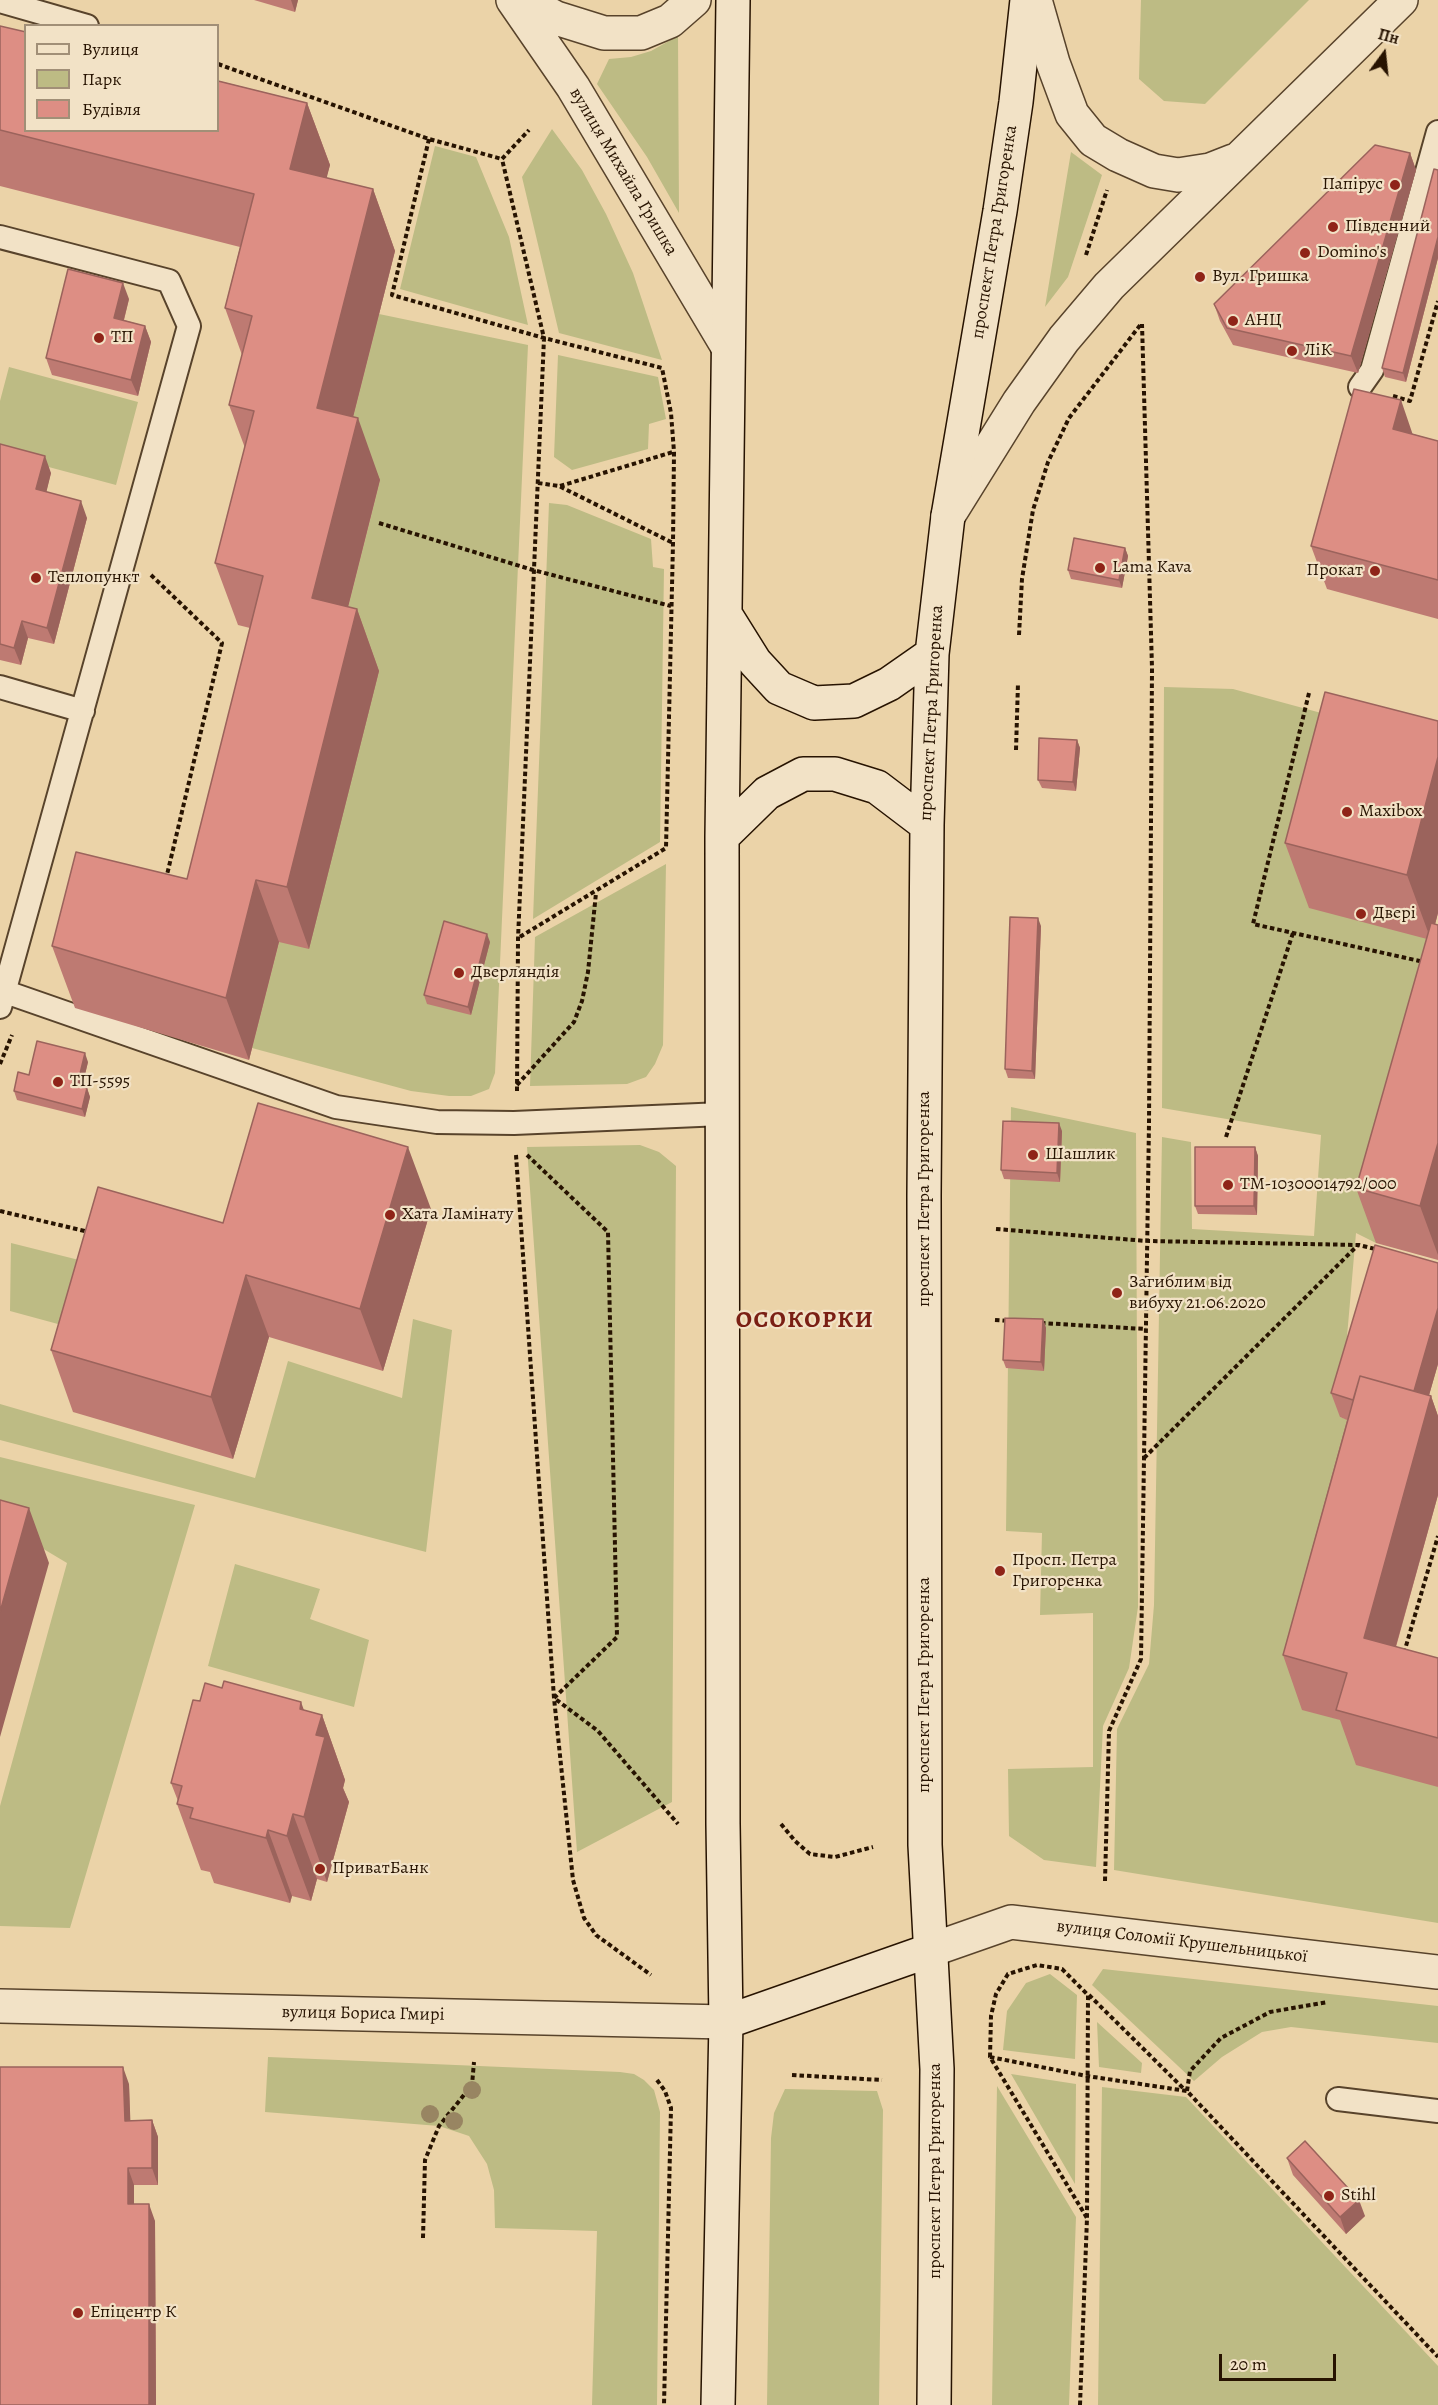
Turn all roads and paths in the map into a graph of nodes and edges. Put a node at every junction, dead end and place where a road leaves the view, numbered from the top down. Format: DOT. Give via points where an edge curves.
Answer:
graph roads {
  1 [pos="513,0"];
  2 [pos="522,0"];
  3 [pos="694,0"];
  4 [pos="733,0"];
  5 [pos="1026,0"];
  6 [pos="1035,0"];
  7 [pos="1401,0"];
  8 [pos="0,1"];
  9 [pos="80,24"];
  10 [pos="219,64"];
  11 [pos="529,130"];
  12 [pos="1438,132"];
  13 [pos="429,139"];
  14 [pos="1240,158"];
  15 [pos="502,159"];
  16 [pos="1107,188"];
  17 [pos="0,237"];
  18 [pos="1085,258"];
  19 [pos="1438,301"];
  20 [pos="544,338"];
  21 [pos="728,347"];
  22 [pos="1360,387"];
  23 [pos="674,452"];
  24 [pos="538,483"];
  25 [pos="559,486"];
  26 [pos="948,516"];
  27 [pos="379,524"];
  28 [pos="673,543"];
  29 [pos="533,570"];
  30 [pos="146,571"];
  31 [pos="671,606"];
  32 [pos="725,614"];
  33 [pos="1019,635"];
  34 [pos="932,654"];
  35 [pos="1018,682"];
  36 [pos="0,687"];
  37 [pos="1309,693"];
  38 [pos="83,711"];
  39 [pos="1016,750"];
  40 [pos="927,825"];
  41 [pos="722,837"];
  42 [pos="166,880"];
  43 [pos="596,892"];
  44 [pos="1293,933"];
  45 [pos="518,939"];
  46 [pos="1427,962"];
  47 [pos="1,996"];
  48 [pos="517,1086"];
  49 [pos="722,1114"];
  50 [pos="515,1134"];
  51 [pos="1226,1137"];
  52 [pos="0,1211"];
  53 [pos="996,1229"];
  54 [pos="100,1235"];
  55 [pos="1147,1241"];
  56 [pos="1359,1245"];
  57 [pos="1381,1250"];
  58 [pos="995,1320"];
  59 [pos="1018,1321"];
  60 [pos="1030,1322"];
  61 [pos="1146,1329"];
  62 [pos="1144,1458"];
  63 [pos="1438,1536"];
  64 [pos="1402,1663"];
  65 [pos="554,1698"];
  66 [pos="678,1824"];
  67 [pos="781,1824"];
  68 [pos="873,1847"];
  69 [pos="1105,1881"];
  70 [pos="931,1950"];
  71 [pos="1438,1972"];
  72 [pos="651,1976"];
  73 [pos="1088,1995"];
  74 [pos="1328,2002"];
  75 [pos="0,2006"];
  76 [pos="726,2022"];
  77 [pos="990,2057"];
  78 [pos="474,2062"];
  79 [pos="792,2075"];
  80 [pos="1088,2076"];
  81 [pos="657,2080"];
  82 [pos="882,2080"];
  83 [pos="1187,2091"];
  84 [pos="1338,2099"];
  85 [pos="1438,2111"];
  86 [pos="1087,2218"];
  87 [pos="423,2238"];
  88 [pos="1438,2357"];
  89 [pos="664,2405"];
  90 [pos="718,2405"];
  91 [pos="934,2405"];
  92 [pos="1080,2405"];
  1 -- 21 [label="street, вулиця Михайла Гришка" via="573,87"];
  2 -- 3 [label="street" via="556,18 604,33 641,33 670,21"];
  4 -- 21 [label="street"];
  5 -- 26 [label="street, проспект Петра Григоренка" via="1003,189"];
  6 -- 14 [label="street" via="1072,114 1093,140 1154,171 1178,175 1210,170"];
  7 -- 14 [label="street"];
  8 -- 9 [label="lane"];
  10 -- 13 [label="path"];
  11 -- 15 [label="path"];
  12 -- 22 [label="lane" via="1372,370"];
  13 -- 15 [label="path"];
  13 -- 20 [label="path" via="392,295"];
  14 -- 26 [label="street" via="1109,286 1064,339 1019,402"];
  15 -- 20 [label="path"];
  16 -- 18 [label="path"];
  17 -- 38 [label="lane" via="169,281 189,326"];
  19 -- 22 [label="path" via="1410,401"];
  20 -- 23 [label="path" via="662,368"];
  20 -- 24 [label="path"];
  21 -- 32 [label="street"];
  23 -- 25 [label="path"];
  23 -- 28 [label="path"];
  24 -- 25 [label="path"];
  24 -- 29 [label="path"];
  25 -- 28 [label="path"];
  26 -- 34 [label="street, проспект Петра Григоренка"];
  27 -- 29 [label="path"];
  28 -- 31 [label="path"];
  29 -- 31 [label="path"];
  29 -- 45 [label="path"];
  30 -- 42 [label="path" via="222,643"];
  31 -- 43 [label="path" via="666,848"];
  32 -- 34 [label="street" via="755,662 779,688 814,703 854,701 889,684"];
  32 -- 41 [label="street"];
  33 -- 55 [label="path" via="1022,579 1033,510 1048,462 1069,418 1142,324 1152,668"];
  34 -- 40 [label="street, проспект Петра Григоренка"];
  35 -- 39 [label="path"];
  36 -- 38 [label="lane"];
  37 -- 44 [label="path" via="1253,924"];
  38 -- 47 [label="lane"];
  40 -- 41 [label="street" via="878,787 835,774 803,774 767,793"];
  40 -- 70 [label="street, проспект Петра Григоренка" via="925,1845"];
  41 -- 49 [label="street"];
  43 -- 45 [label="path"];
  43 -- 48 [label="path" via="588,972 574,1022"];
  44 -- 46 [label="path"];
  44 -- 51 [label="path"];
  45 -- 48 [label="path"];
  47 -- 50 [label="lane" via="336,1107"];
  48 -- 50 [label="path"];
  49 -- 50 [label="lane"];
  49 -- 76 [label="street"];
  50 -- 65 [label="path"];
  50 -- 65 [label="path" via="608,1232 617,1637"];
  52 -- 54 [label="path"];
  53 -- 55 [label="path"];
  55 -- 56 [label="path"];
  55 -- 61 [label="path"];
  56 -- 57 [label="path"];
  56 -- 62 [label="path"];
  58 -- 59 [label="path"];
  60 -- 61 [label="path"];
  61 -- 62 [label="path"];
  62 -- 69 [label="path" via="1141,1659 1109,1731"];
  63 -- 64 [label="path"];
  65 -- 66 [label="path" via="598,1731"];
  65 -- 72 [label="path" via="573,1880 584,1918 596,1935"];
  67 -- 68 [label="path" via="810,1854 835,1857"];
  70 -- 71 [label="street, вулиця Соломії Крушельницької" via="1011,1922"];
  70 -- 76 [label="street, вулиця Соломії Крушельницької"];
  70 -- 91 [label="street, проспект Петра Григоренка" via="938,2069"];
  73 -- 77 [label="path" via="1062,1969 1037,1965 1008,1974 996,1994 991,2016"];
  73 -- 80 [label="path"];
  73 -- 83 [label="path"];
  74 -- 83 [label="path" via="1270,2012 1221,2038 1190,2072"];
  75 -- 76 [label="street, вулиця Бориса Гмирі"];
  76 -- 90 [label="street"];
  77 -- 80 [label="path"];
  77 -- 86 [label="path"];
  78 -- 87 [label="path" via="472,2085 439,2126 425,2160"];
  79 -- 82 [label="path"];
  80 -- 83 [label="path"];
  80 -- 86 [label="path"];
  81 -- 89 [label="path" via="671,2108"];
  83 -- 88 [label="path"];
  84 -- 85 [label="lane"];
  86 -- 92 [label="path"];
}
